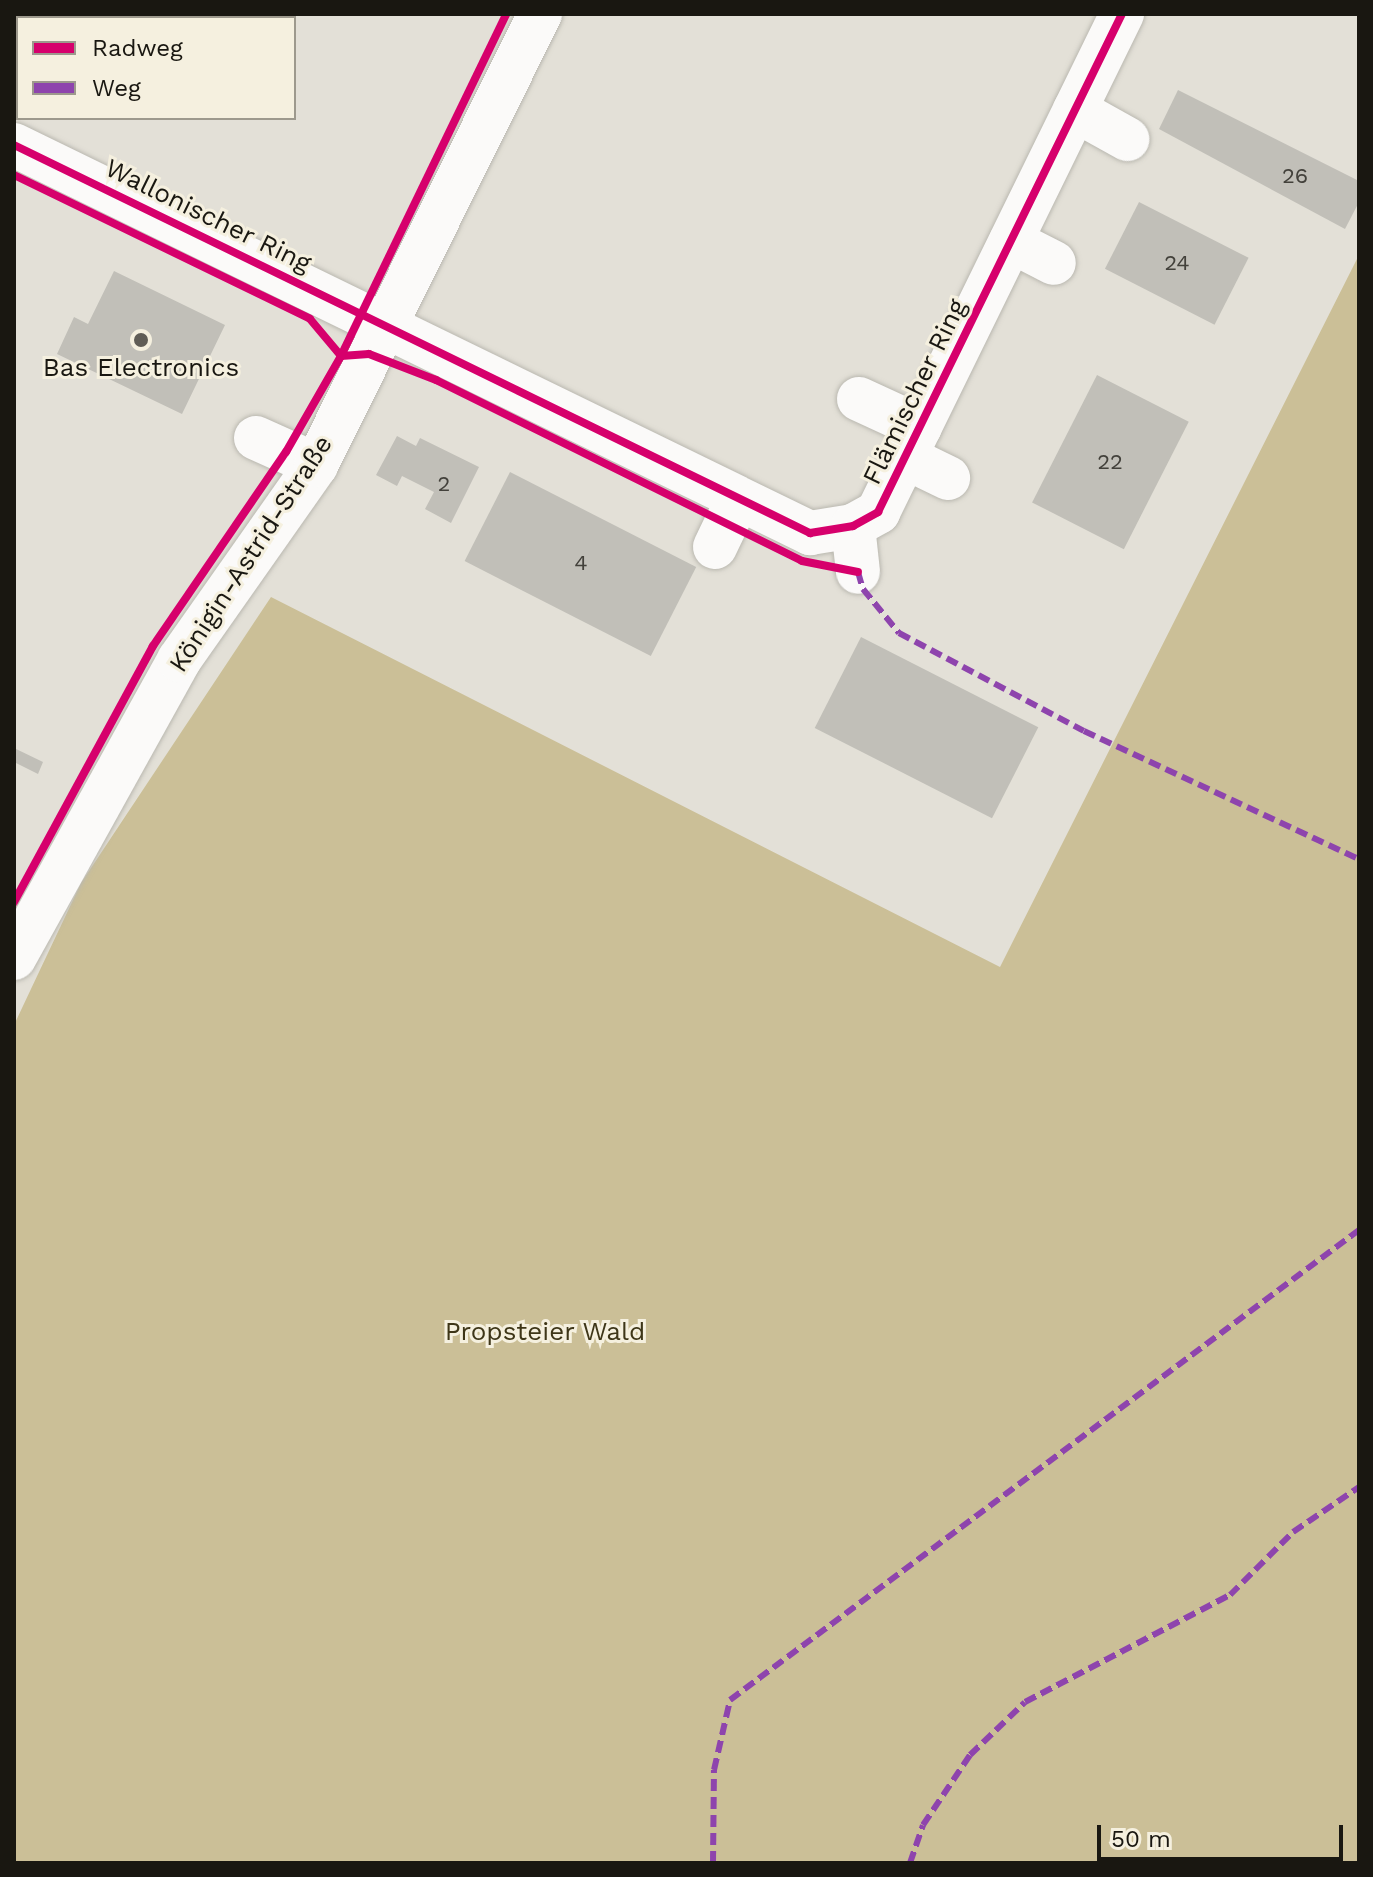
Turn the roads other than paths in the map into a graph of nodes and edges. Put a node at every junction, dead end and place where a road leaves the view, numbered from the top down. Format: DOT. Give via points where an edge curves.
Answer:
graph roads {
  1 [pos="540,14"];
  2 [pos="1122,14"];
  3 [pos="1075,110"];
  4 [pos="1127,139"];
  5 [pos="14,145"];
  6 [pos="1011,241"];
  7 [pos="1054,263"];
  8 [pos="384,324"];
  9 [pos="859,399"];
  10 [pos="256,438"];
  11 [pos="912,442"];
  12 [pos="316,465"];
  13 [pos="948,478"];
  14 [pos="738,499"];
  15 [pos="853,526"];
  16 [pos="715,547"];
  17 [pos="858,572"];
  18 [pos="14,958"];
  1 -- 8 [label="street, Königin-Astrid-Straße"];
  2 -- 3 [label="street, Flämischer Ring"];
  3 -- 4 [label="street"];
  3 -- 6 [label="street, Flämischer Ring"];
  5 -- 8 [label="street, Wallonischer Ring"];
  6 -- 7 [label="street"];
  6 -- 11 [label="street, Flämischer Ring"];
  8 -- 12 [label="street, Königin-Astrid-Straße"];
  8 -- 14 [label="street, Flämischer Ring"];
  9 -- 11 [label="street"];
  10 -- 12 [label="street"];
  11 -- 13 [label="street"];
  11 -- 15 [label="street, Flämischer Ring" via="878,512"];
  12 -- 18 [label="street, Königin-Astrid-Straße" via="179,660"];
  14 -- 15 [label="street, Flämischer Ring" via="810,533"];
  14 -- 16 [label="street"];
  15 -- 17 [label="street"];
}
